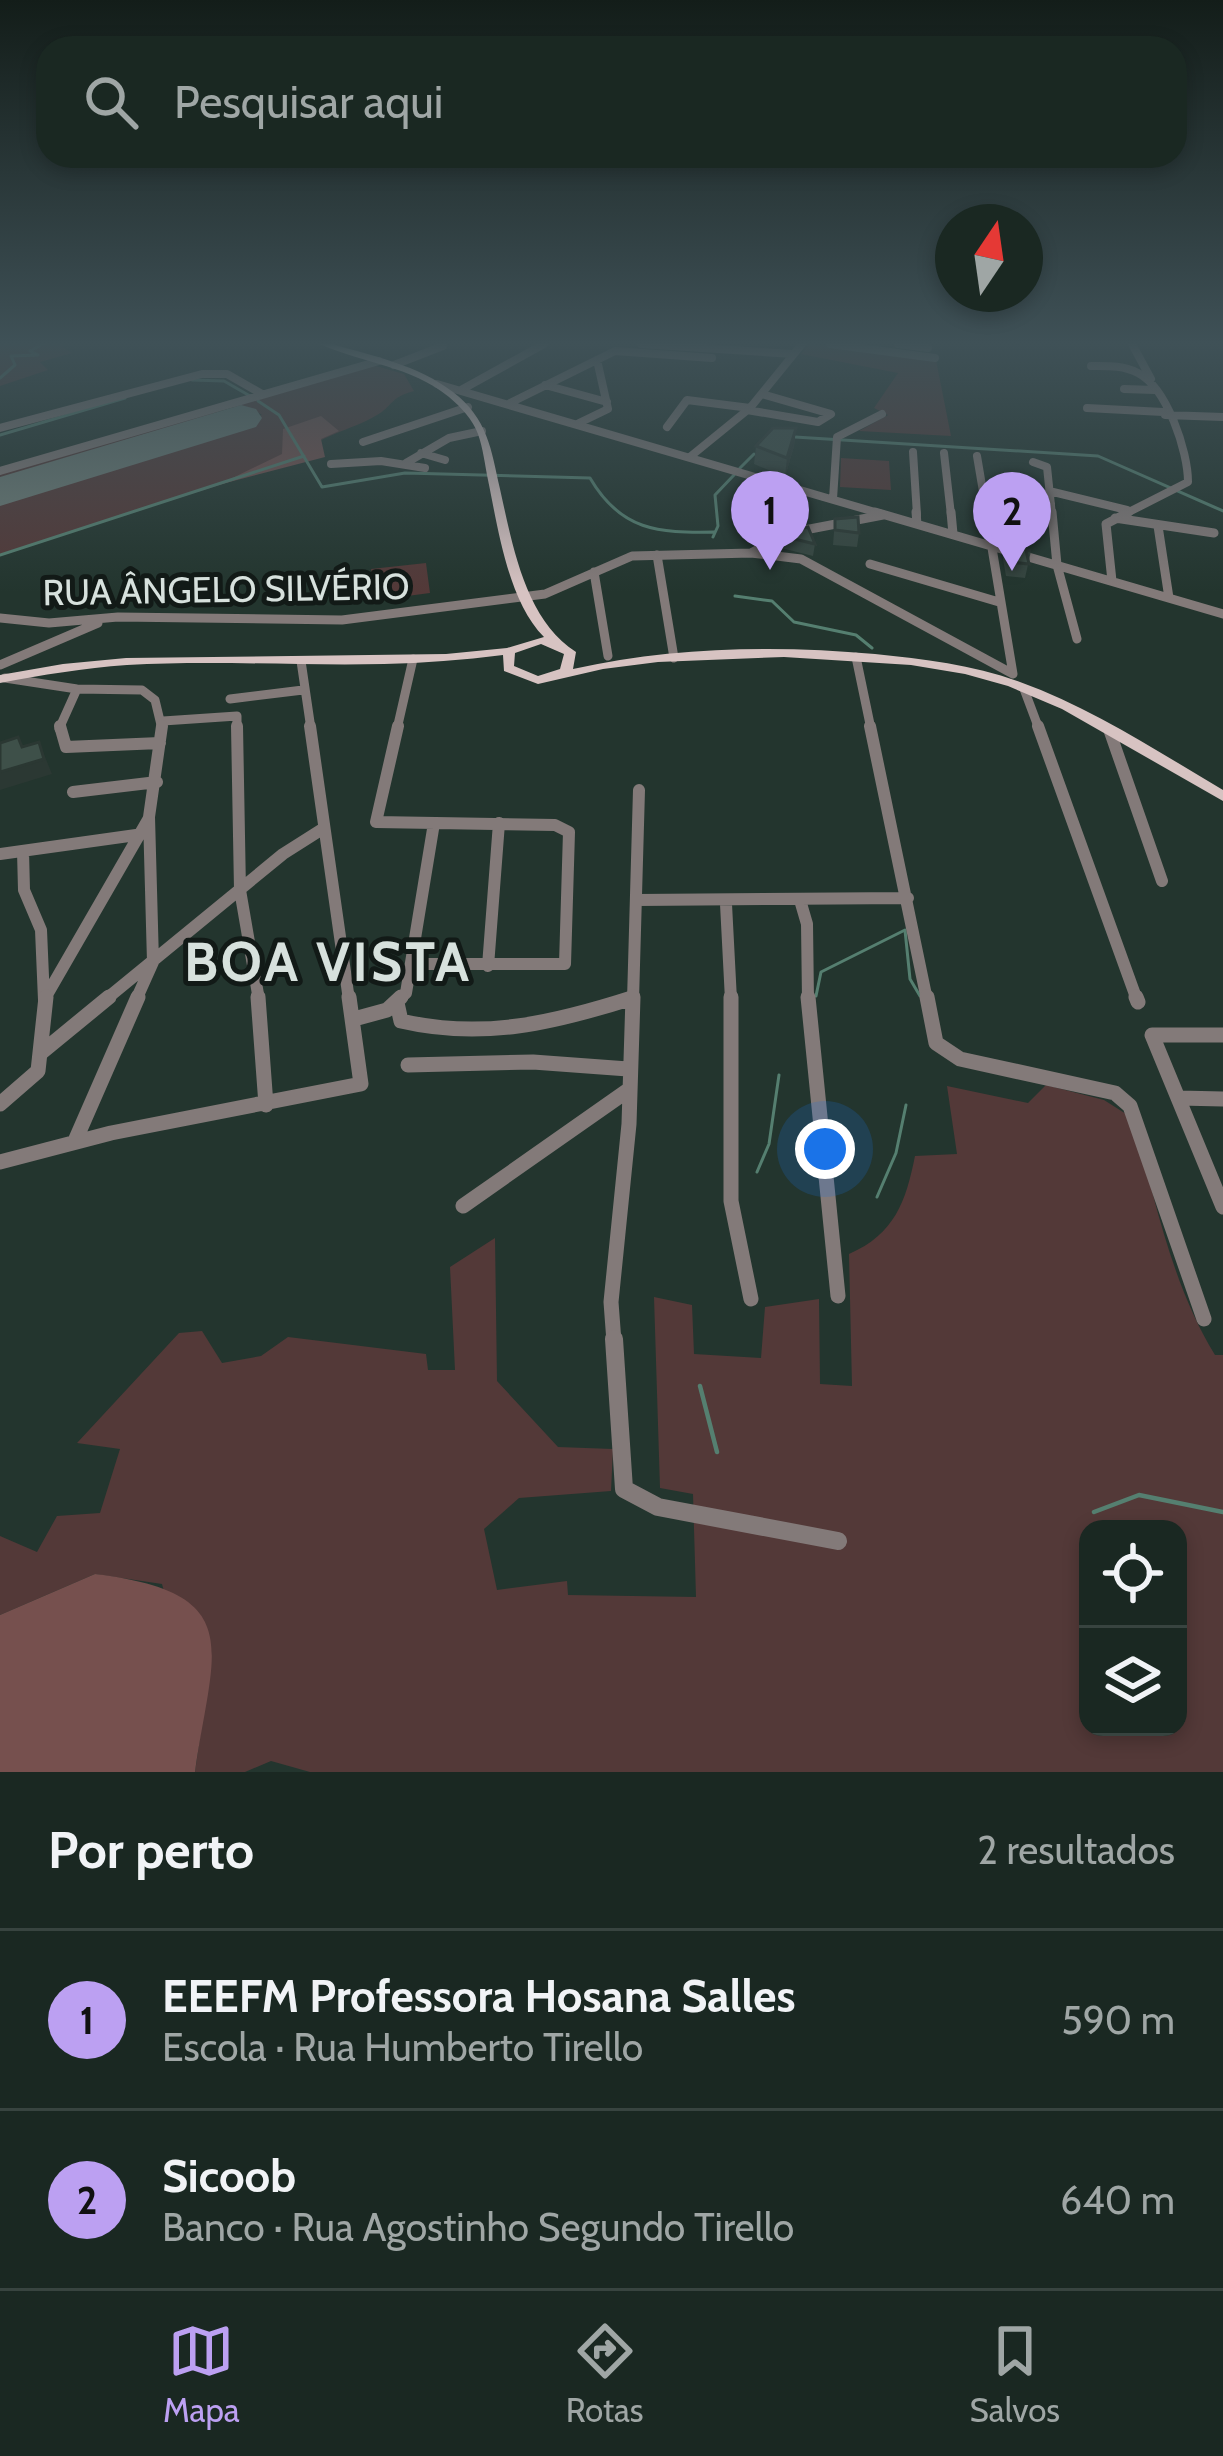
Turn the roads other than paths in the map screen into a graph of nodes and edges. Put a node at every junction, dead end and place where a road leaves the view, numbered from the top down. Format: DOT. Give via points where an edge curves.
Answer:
graph roads {
  1 [pos="151,427"];
  2 [pos="397,427"];
  3 [pos="479,427"];
  4 [pos="592,427"];
  5 [pos="727,427"];
  6 [pos="859,427"];
  7 [pos="1172,427"];
  8 [pos="482,431"];
  9 [pos="363,442"];
  10 [pos="913,452"];
  11 [pos="422,453"];
  12 [pos="944,453"];
  13 [pos="691,456"];
  14 [pos="976,456"];
  15 [pos="445,460"];
  16 [pos="1033,462"];
  17 [pos="331,464"];
  18 [pos="404,464"];
  19 [pos="425,468"];
  20 [pos="0,471"];
  21 [pos="768,479"];
  22 [pos="1016,484"];
  23 [pos="1049,491"];
  24 [pos="832,499"];
  25 [pos="1051,504"];
  26 [pos="1127,510"];
  27 [pos="884,514"];
  28 [pos="1114,518"];
  29 [pos="917,524"];
  30 [pos="1158,526"];
  31 [pos="789,533"];
  32 [pos="1214,533"];
  33 [pos="953,534"];
  34 [pos="989,545"];
  35 [pos="751,553"];
  36 [pos="657,555"];
  37 [pos="870,563"];
  38 [pos="1057,565"];
  39 [pos="594,572"];
  40 [pos="1112,580"];
  41 [pos="1169,598"];
  42 [pos="999,602"];
  43 [pos="526,604"];
  44 [pos="1223,614"];
  45 [pos="0,618"];
  46 [pos="104,620"];
  47 [pos="1077,639"];
  48 [pos="561,645"];
  49 [pos="511,650"];
  50 [pos="608,656"];
  51 [pos="856,657"];
  52 [pos="645,658"];
  53 [pos="674,658"];
  54 [pos="418,659"];
  55 [pos="301,661"];
  56 [pos="2,674"];
  57 [pos="557,676"];
  58 [pos="525,678"];
  59 [pos="1017,682"];
  60 [pos="77,688"];
  61 [pos="303,690"];
  62 [pos="230,699"];
  63 [pos="163,722"];
  64 [pos="1109,732"];
  65 [pos="160,743"];
  66 [pos="157,782"];
  67 [pos="639,790"];
  68 [pos="73,792"];
  69 [pos="1223,796"];
  70 [pos="149,817"];
  71 [pos="499,823"];
  72 [pos="434,824"];
  73 [pos="324,828"];
  74 [pos="136,836"];
  75 [pos="22,851"];
  76 [pos="0,854"];
  77 [pos="1162,881"];
  78 [pos="240,890"];
  79 [pos="908,898"];
  80 [pos="638,900"];
  81 [pos="800,900"];
  82 [pos="726,904"];
  83 [pos="153,962"];
  84 [pos="411,964"];
  85 [pos="488,966"];
  86 [pos="632,998"];
  87 [pos="44,1000"];
  88 [pos="1138,1002"];
  89 [pos="397,1003"];
  90 [pos="353,1019"];
  91 [pos="1223,1035"];
  92 [pos="42,1052"];
  93 [pos="408,1065"];
  94 [pos="628,1069"];
  95 [pos="628,1091"];
  96 [pos="1179,1098"];
  97 [pos="1223,1099"];
  98 [pos="0,1104"];
  99 [pos="266,1106"];
  100 [pos="76,1141"];
  101 [pos="0,1162"];
  102 [pos="1204,1163"];
  103 [pos="1223,1168"];
  104 [pos="463,1206"];
  105 [pos="1223,1207"];
  106 [pos="838,1297"];
  107 [pos="751,1299"];
  108 [pos="1204,1318"];
  109 [pos="838,1541"];
  1 -- 20 [label="street"];
  2 -- 9 [label="street"];
  3 -- 8 [label="main road"];
  4 -- 13 [label="street"];
  5 -- 13 [label="street"];
  6 -- 24 [label="street" via="837,440"];
  7 -- 26 [label="street" via="1191,475"];
  8 -- 11 [label="street"];
  8 -- 43 [label="main road"];
  10 -- 29 [label="street"];
  11 -- 15 [label="street"];
  11 -- 18 [label="street"];
  12 -- 33 [label="street"];
  13 -- 21 [label="street"];
  14 -- 34 [label="street"];
  16 -- 23 [label="street" via="1047,467"];
  17 -- 18 [label="street"];
  18 -- 19 [label="street"];
  21 -- 24 [label="street"];
  21 -- 31 [label="street"];
  22 -- 25 [label="street" via="1021,501"];
  23 -- 25 [label="street"];
  23 -- 26 [label="street"];
  24 -- 27 [label="street"];
  25 -- 38 [label="street"];
  26 -- 28 [label="street"];
  27 -- 29 [label="street"];
  27 -- 31 [label="street"];
  28 -- 30 [label="street"];
  28 -- 40 [label="street" via="1106,528"];
  29 -- 33 [label="street"];
  30 -- 32 [label="street"];
  30 -- 41 [label="street"];
  31 -- 35 [label="street"];
  33 -- 34 [label="street"];
  34 -- 38 [label="street"];
  34 -- 42 [label="street"];
  35 -- 36 [label="street, RUA ÂNGELO SILVÉRIO"];
  35 -- 59 [label="street" via="801,560"];
  36 -- 39 [label="street, RUA ÂNGELO SILVÉRIO"];
  36 -- 53 [label="street"];
  37 -- 42 [label="street"];
  38 -- 40 [label="street"];
  38 -- 47 [label="street"];
  39 -- 43 [label="street, RUA ÂNGELO SILVÉRIO"];
  39 -- 50 [label="street"];
  40 -- 41 [label="street"];
  41 -- 44 [label="street"];
  42 -- 59 [label="street"];
  43 -- 46 [label="street, RUA ÂNGELO SILVÉRIO" via="342,620"];
  43 -- 48 [label="main road"];
  43 -- 49 [label="main road" via="528,629"];
  45 -- 46 [label="street, RUA ÂNGELO SILVÉRIO"];
  46 -- 56 [label="street"];
  48 -- 49 [label="main road" via="534,641"];
  48 -- 50 [label="main road"];
  48 -- 57 [label="main road" via="573,660"];
  49 -- 54 [label="main road"];
  49 -- 58 [label="main road" via="508,668"];
  50 -- 52 [label="main road"];
  51 -- 53 [label="main road"];
  51 -- 59 [label="main road"];
  51 -- 79 [label="street"];
  52 -- 53 [label="main road"];
  52 -- 57 [label="main road"];
  54 -- 55 [label="main road"];
  54 -- 58 [label="main road"];
  54 -- 72 [label="street" via="376,822"];
  55 -- 56 [label="main road"];
  55 -- 61 [label="street"];
  56 -- 60 [label="street"];
  57 -- 58 [label="main road"];
  59 -- 64 [label="main road"];
  59 -- 88 [label="street"];
  60 -- 63 [label="street" via="142,690"];
  60 -- 65 [label="street" via="59,729 66,747"];
  61 -- 62 [label="street"];
  61 -- 73 [label="street"];
  63 -- 65 [label="street"];
  63 -- 78 [label="street" via="237,716"];
  64 -- 69 [label="main road"];
  64 -- 77 [label="street"];
  65 -- 66 [label="street"];
  66 -- 68 [label="street"];
  66 -- 70 [label="street"];
  67 -- 80 [label="street"];
  70 -- 74 [label="street"];
  70 -- 83 [label="street"];
  71 -- 72 [label="street"];
  71 -- 85 [label="street"];
  71 -- 85 [label="street" via="568,832 568,962"];
  72 -- 84 [label="street"];
  73 -- 78 [label="street"];
  73 -- 90 [label="street"];
  74 -- 75 [label="street"];
  74 -- 87 [label="street"];
  75 -- 76 [label="street"];
  75 -- 87 [label="street" via="24,890 41,930"];
  78 -- 83 [label="street"];
  78 -- 99 [label="street"];
  79 -- 81 [label="street"];
  79 -- 108 [label="street" via="944,1052 1115,1093 1130,1106"];
  80 -- 82 [label="street"];
  80 -- 86 [label="street"];
  81 -- 82 [label="street"];
  81 -- 106 [label="street"];
  82 -- 107 [label="street" via="731,1201"];
  83 -- 92 [label="street"];
  83 -- 100 [label="street"];
  84 -- 85 [label="street"];
  84 -- 89 [label="street"];
  86 -- 89 [label="street" via="501,1034 401,1021"];
  86 -- 94 [label="street"];
  87 -- 92 [label="street"];
  89 -- 90 [label="street"];
  90 -- 99 [label="street" via="361,1084"];
  91 -- 96 [label="street" via="1153,1034"];
  92 -- 98 [label="street" via="28,1085"];
  93 -- 94 [label="street"];
  94 -- 95 [label="street"];
  95 -- 104 [label="street"];
  95 -- 109 [label="street" via="611,1301 624,1489 658,1507"];
  96 -- 97 [label="street"];
  96 -- 102 [label="street"];
  99 -- 100 [label="street"];
  100 -- 101 [label="street"];
  102 -- 103 [label="street"];
  102 -- 105 [label="street"];
}
